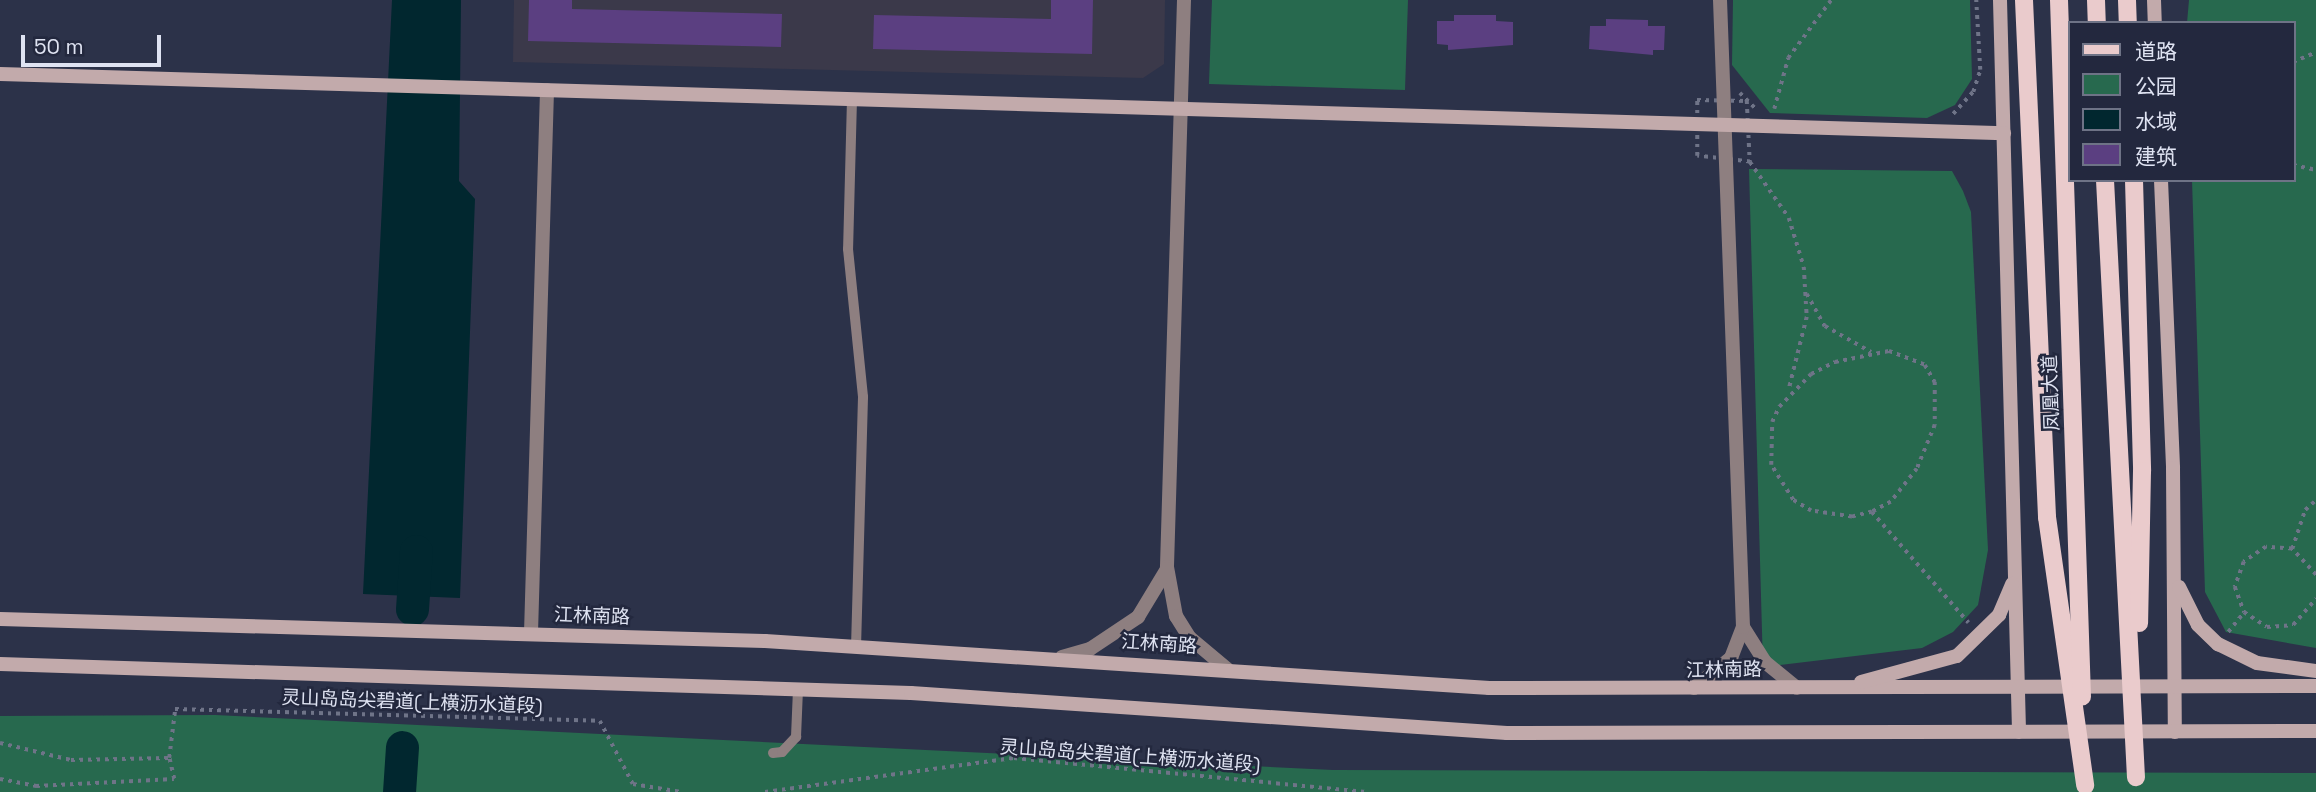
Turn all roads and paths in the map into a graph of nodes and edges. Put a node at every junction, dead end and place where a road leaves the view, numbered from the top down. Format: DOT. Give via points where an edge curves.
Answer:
graph roads {
  1 [pos="1184,0"];
  2 [pos="1720,0"];
  3 [pos="1831,0"];
  4 [pos="1976,0"];
  5 [pos="2000,0"];
  6 [pos="2024,0"];
  7 [pos="2059,0"];
  8 [pos="2096,0"];
  9 [pos="2127,0"];
  10 [pos="2154,0"];
  11 [pos="2097,21"];
  12 [pos="2128,21"];
  13 [pos="2155,21"];
  14 [pos="2316,52"];
  15 [pos="2295,61"];
  16 [pos="0,74"];
  17 [pos="1735,87"];
  18 [pos="547,90"];
  19 [pos="852,99"];
  20 [pos="1181,108"];
  21 [pos="1762,113"];
  22 [pos="1950,117"];
  23 [pos="1773,118"];
  24 [pos="1723,124"];
  25 [pos="2004,133"];
  26 [pos="1750,162"];
  27 [pos="2295,165"];
  28 [pos="2316,170"];
  29 [pos="2105,182"];
  30 [pos="2134,182"];
  31 [pos="2161,182"];
  32 [pos="1807,292"];
  33 [pos="1875,353"];
  34 [pos="1789,391"];
  35 [pos="2316,500"];
  36 [pos="1872,512"];
  37 [pos="2292,549"];
  38 [pos="2015,562"];
  39 [pos="1167,567"];
  40 [pos="2316,575"];
  41 [pos="2175,576"];
  42 [pos="2316,598"];
  43 [pos="2244,612"];
  44 [pos="1,619"];
  45 [pos="1743,627"];
  46 [pos="531,633"];
  47 [pos="1982,638"];
  48 [pos="2218,644"];
  49 [pos="856,645"];
  50 [pos="1062,657"];
  51 [pos="0,664"];
  52 [pos="1227,669"];
  53 [pos="2316,671"];
  54 [pos="2316,686"];
  55 [pos="2018,687"];
  56 [pos="2175,687"];
  57 [pos="1797,688"];
  58 [pos="1833,688"];
  59 [pos="798,689"];
  60 [pos="1691,689"];
  61 [pos="2316,731"];
  62 [pos="2019,732"];
  63 [pos="2175,732"];
  64 [pos="0,743"];
  65 [pos="774,753"];
  66 [pos="169,758"];
  67 [pos="0,779"];
  68 [pos="2137,785"];
  69 [pos="2085,788"];
  70 [pos="681,792"];
  71 [pos="765,792"];
  72 [pos="1368,792"];
  1 -- 20 [label="street"];
  2 -- 24 [label="street"];
  3 -- 23 [label="path" via="1788,58"];
  4 -- 22 [label="path" via="1978,81 1967,101"];
  5 -- 25 [label="main road, 凤凰大道"];
  6 -- 69 [label="main road, bridge" via="2047,517"];
  7 -- 69 [label="main road, 凤凰大道, bridge"];
  8 -- 11 [label="main road"];
  9 -- 12 [label="main road"];
  10 -- 13 [label="main road"];
  14 -- 15 [label="path"];
  16 -- 18 [label="main road"];
  17 -- 21 [label="path"];
  18 -- 19 [label="main road"];
  18 -- 46 [label="street"];
  19 -- 20 [label="main road"];
  19 -- 49 [label="lane" via="848,249 863,397"];
  20 -- 24 [label="main road"];
  20 -- 39 [label="street"];
  24 -- 25 [label="main road"];
  24 -- 45 [label="street"];
  25 -- 38 [label="main road, 凤凰大道"];
  26 -- 32 [label="path" via="1789,218"];
  27 -- 28 [label="path"];
  29 -- 68 [label="main road, bridge"];
  30 -- 68 [label="main road, bridge" via="2142,471"];
  31 -- 41 [label="main road"];
  32 -- 33 [label="path" via="1832,332"];
  32 -- 34 [label="path" via="1803,343"];
  33 -- 34 [label="path" via="1835,362"];
  33 -- 36 [label="path" via="1909,355 1925,365 1935,382 1937,401 1935,425 1917,469 1899,495"];
  34 -- 36 [label="path" via="1772,422 1776,481 1811,510 1852,517"];
  35 -- 37 [label="path" via="2305,510"];
  36 -- 47 [label="path"];
  37 -- 40 [label="path"];
  37 -- 43 [label="path" via="2266,547 2244,562 2235,587"];
  38 -- 47 [label="main road" via="2000,615"];
  38 -- 55 [label="main road, 凤凰大道"];
  39 -- 50 [label="street" via="1155,594 1130,623 1090,649"];
  39 -- 52 [label="street" via="1176,616 1206,655"];
  41 -- 48 [label="main road" via="2199,625"];
  41 -- 56 [label="main road"];
  42 -- 43 [label="path" via="2305,617 2280,628 2254,621"];
  43 -- 48 [label="path"];
  44 -- 46 [label="main road, 江林南路"];
  45 -- 57 [label="street" via="1765,662"];
  45 -- 60 [label="street" via="1731,659"];
  46 -- 49 [label="main road, 江林南路"];
  47 -- 58 [label="main road" via="1957,656 1928,667"];
  48 -- 53 [label="main road" via="2257,663"];
  49 -- 50 [label="main road, 江林南路"];
  50 -- 52 [label="main road, 江林南路"];
  51 -- 59 [label="main road"];
  52 -- 60 [label="main road, 江林南路" via="1489,688"];
  54 -- 56 [label="main road, 江林南路"];
  55 -- 56 [label="main road, 江林南路"];
  55 -- 58 [label="main road, 江林南路"];
  55 -- 62 [label="main road, 凤凰大道"];
  56 -- 63 [label="main road"];
  57 -- 58 [label="main road, 江林南路"];
  57 -- 60 [label="main road, 江林南路"];
  59 -- 62 [label="main road" via="1507,733"];
  59 -- 65 [label="lane" via="796,737 782,752"];
  61 -- 63 [label="main road"];
  62 -- 63 [label="main road"];
  64 -- 66 [label="path" via="71,760"];
  66 -- 67 [label="path, 灵山岛岛尖碧道(上横沥水道段)" via="174,779 36,786"];
  66 -- 70 [label="path, 灵山岛岛尖碧道(上横沥水道段)" via="175,709 600,721 633,784"];
  71 -- 72 [label="path, 灵山岛岛尖碧道(上横沥水道段)" via="1014,758"];
}
